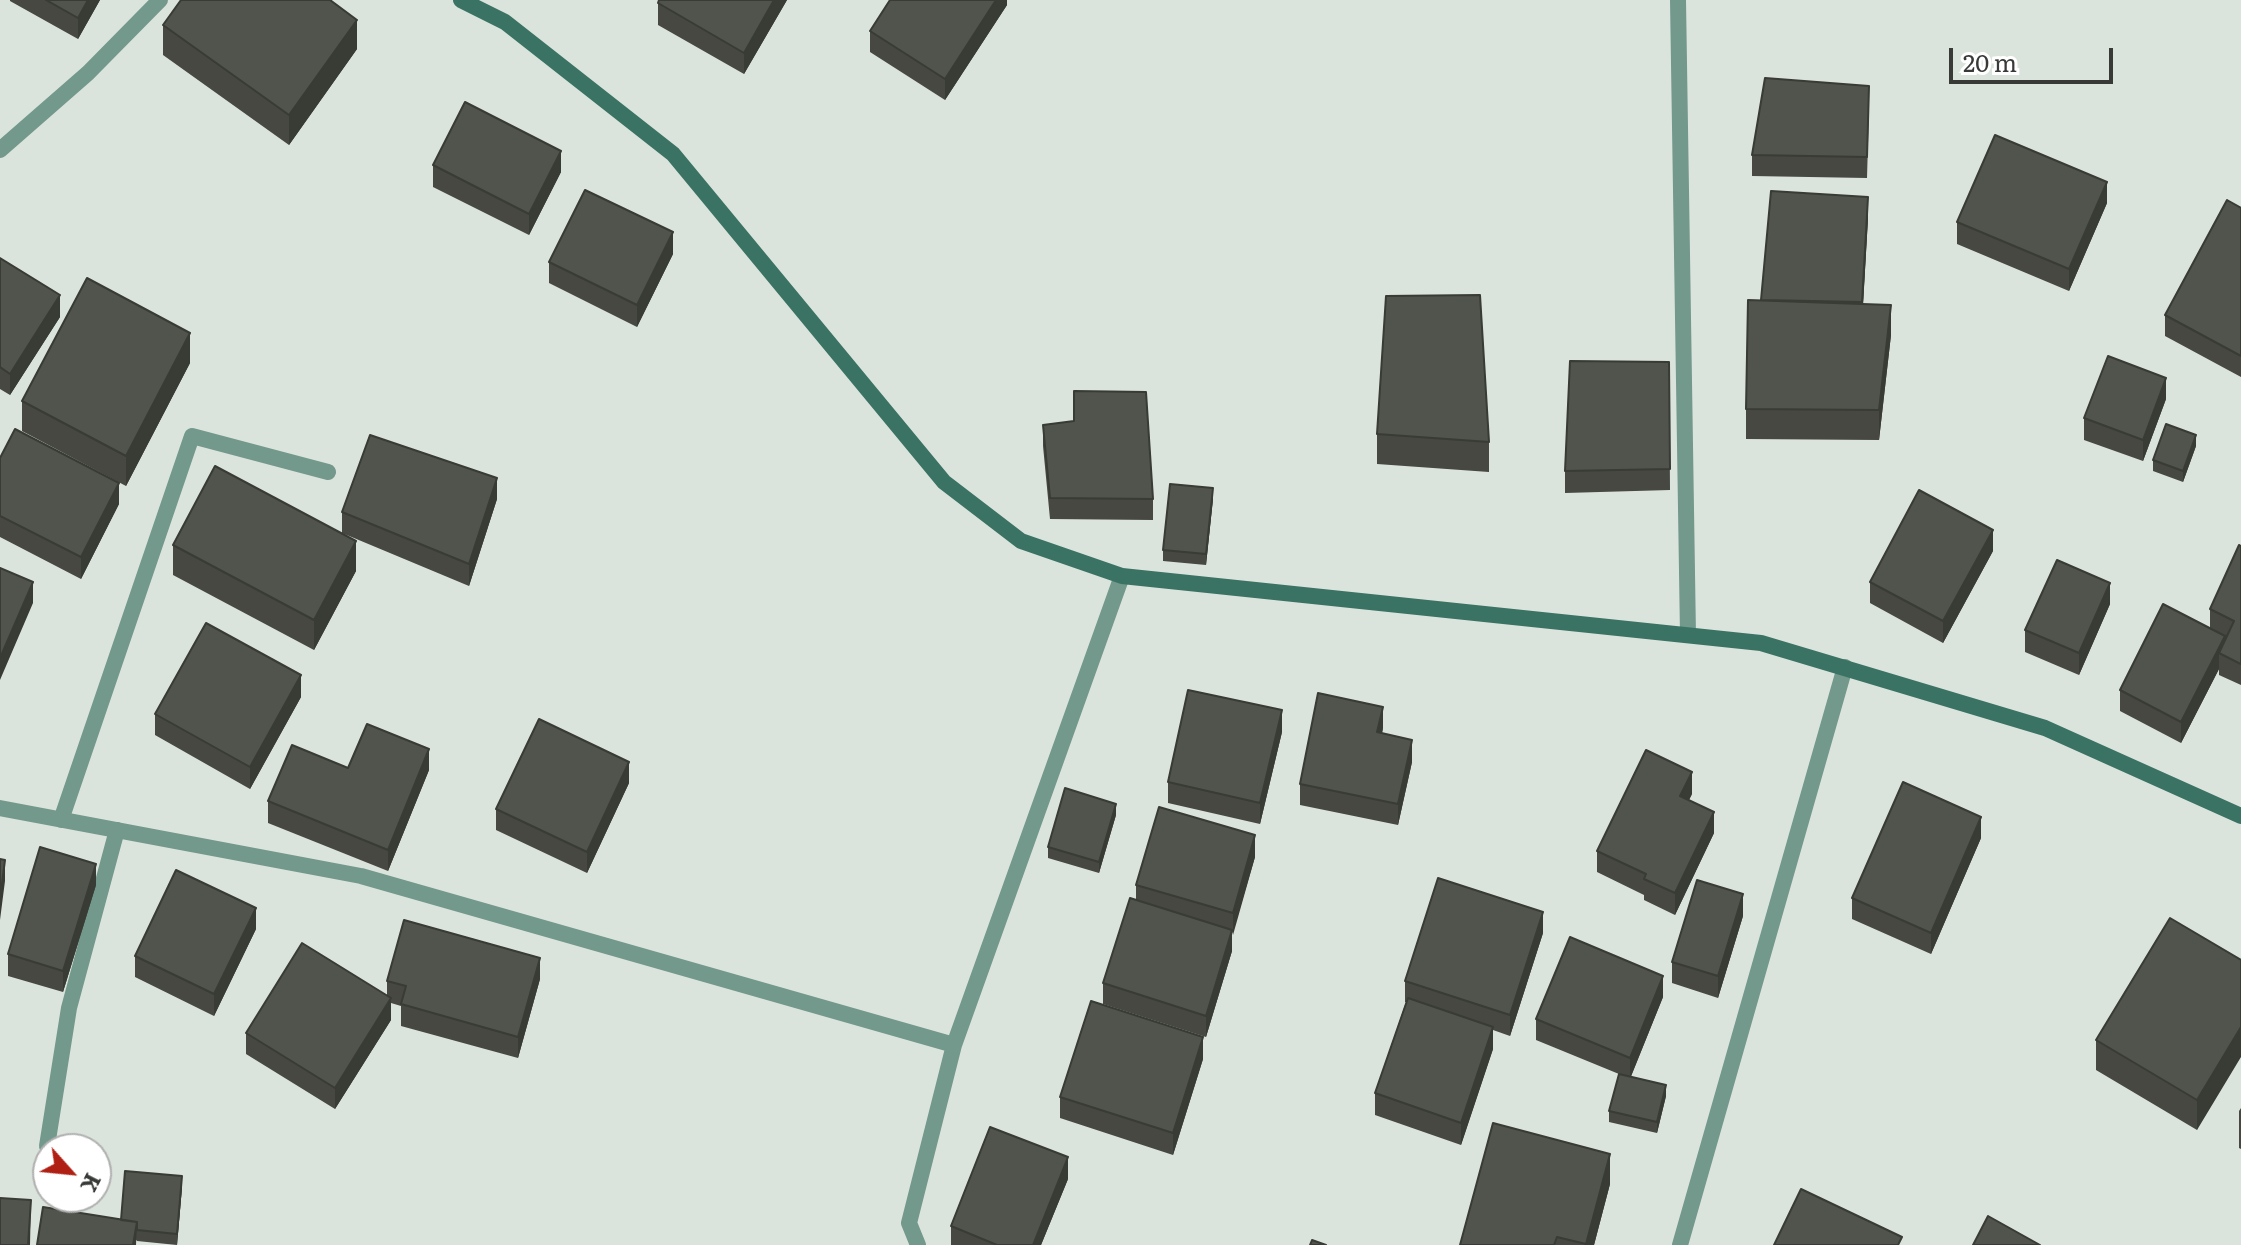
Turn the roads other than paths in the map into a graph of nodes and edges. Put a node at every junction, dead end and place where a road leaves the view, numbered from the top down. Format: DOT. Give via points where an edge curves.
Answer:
graph roads {
  1 [pos="160,0"];
  2 [pos="461,0"];
  3 [pos="1678,0"];
  4 [pos="0,150"];
  5 [pos="328,472"];
  6 [pos="1122,576"];
  7 [pos="1688,635"];
  8 [pos="1845,667"];
  9 [pos="0,808"];
  10 [pos="2241,816"];
  11 [pos="61,820"];
  12 [pos="117,830"];
  13 [pos="954,1045"];
  14 [pos="49,1133"];
  15 [pos="918,1245"];
  16 [pos="1680,1245"];
  1 -- 4 [label="street" via="88,73"];
  2 -- 6 [label="street" via="505,22 673,154 944,482 1021,541"];
  3 -- 7 [label="street"];
  5 -- 11 [label="street" via="192,436"];
  6 -- 7 [label="street"];
  6 -- 13 [label="street"];
  7 -- 8 [label="street" via="1761,643"];
  8 -- 10 [label="street" via="2045,728"];
  8 -- 16 [label="street"];
  9 -- 11 [label="street"];
  11 -- 12 [label="street"];
  12 -- 13 [label="street" via="361,876"];
  12 -- 14 [label="street" via="69,1008"];
  13 -- 15 [label="street" via="909,1223"];
}
